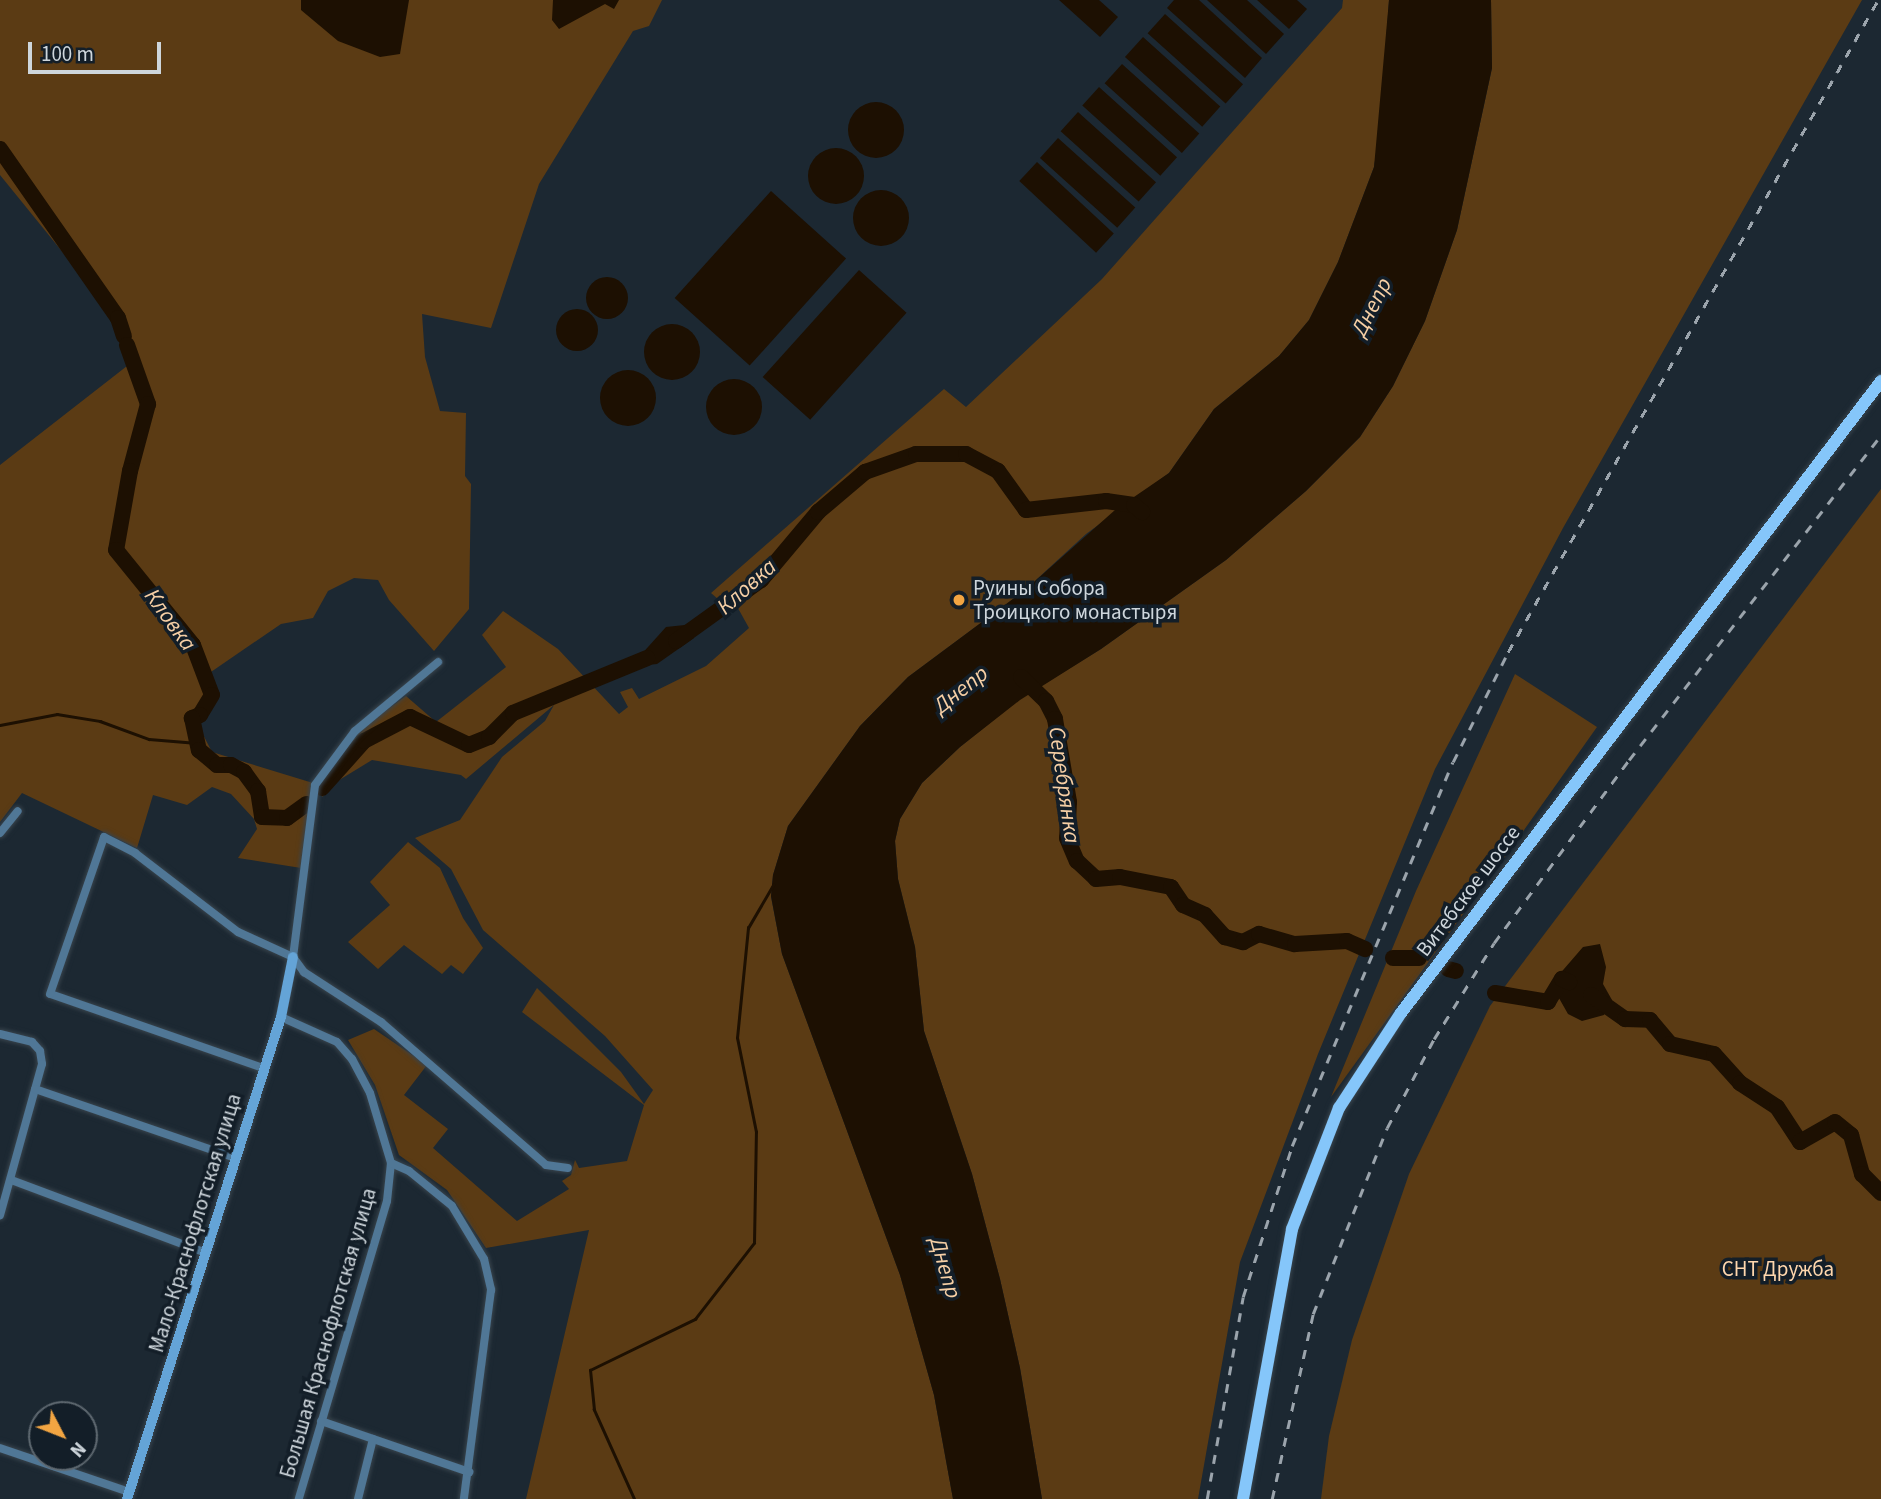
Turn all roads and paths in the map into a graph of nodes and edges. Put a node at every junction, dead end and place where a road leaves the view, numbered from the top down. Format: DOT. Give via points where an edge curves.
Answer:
graph roads {
  1 [pos="1881,381"];
  2 [pos="438,662"];
  3 [pos="18,811"];
  4 [pos="0,833"];
  5 [pos="293,957"];
  6 [pos="281,1017"];
  7 [pos="0,1034"];
  8 [pos="263,1068"];
  9 [pos="36,1088"];
  10 [pos="235,1158"];
  11 [pos="391,1163"];
  12 [pos="568,1168"];
  13 [pos="11,1180"];
  14 [pos="0,1216"];
  15 [pos="206,1253"];
  16 [pos="321,1421"];
  17 [pos="373,1439"];
  18 [pos="0,1448"];
  19 [pos="469,1472"];
  20 [pos="128,1496"];
  21 [pos="299,1499"];
  22 [pos="358,1499"];
  23 [pos="464,1499"];
  24 [pos="1243,1499"];
  1 -- 24 [label="main road, Витебское шоссе" via="1401,1013 1346,1096 1307,1181 1292,1229"];
  2 -- 5 [label="street" via="355,732 316,785"];
  3 -- 4 [label="street"];
  5 -- 6 [label="street, Мало-Краснофлотская улица"];
  5 -- 8 [label="street" via="238,932 135,853 104,837 50,994"];
  5 -- 12 [label="street" via="304,972 381,1022 546,1165"];
  6 -- 8 [label="street, Мало-Краснофлотская улица"];
  6 -- 11 [label="street, Большая Краснофлотская улица" via="329,1037 352,1059 370,1093"];
  7 -- 9 [label="street" via="32,1042 40,1051"];
  8 -- 10 [label="street, Мало-Краснофлотская улица"];
  9 -- 10 [label="street"];
  9 -- 13 [label="street"];
  10 -- 15 [label="street, Мало-Краснофлотская улица"];
  11 -- 16 [label="street, Большая Краснофлотская улица" via="387,1201"];
  11 -- 19 [label="street" via="409,1171 452,1206 484,1259 491,1290"];
  13 -- 14 [label="street"];
  13 -- 15 [label="street"];
  15 -- 20 [label="street, Мало-Краснофлотская улица"];
  16 -- 17 [label="street"];
  16 -- 21 [label="street, Большая Краснофлотская улица"];
  17 -- 19 [label="street"];
  17 -- 22 [label="street"];
  18 -- 20 [label="street"];
  19 -- 23 [label="street"];
}
